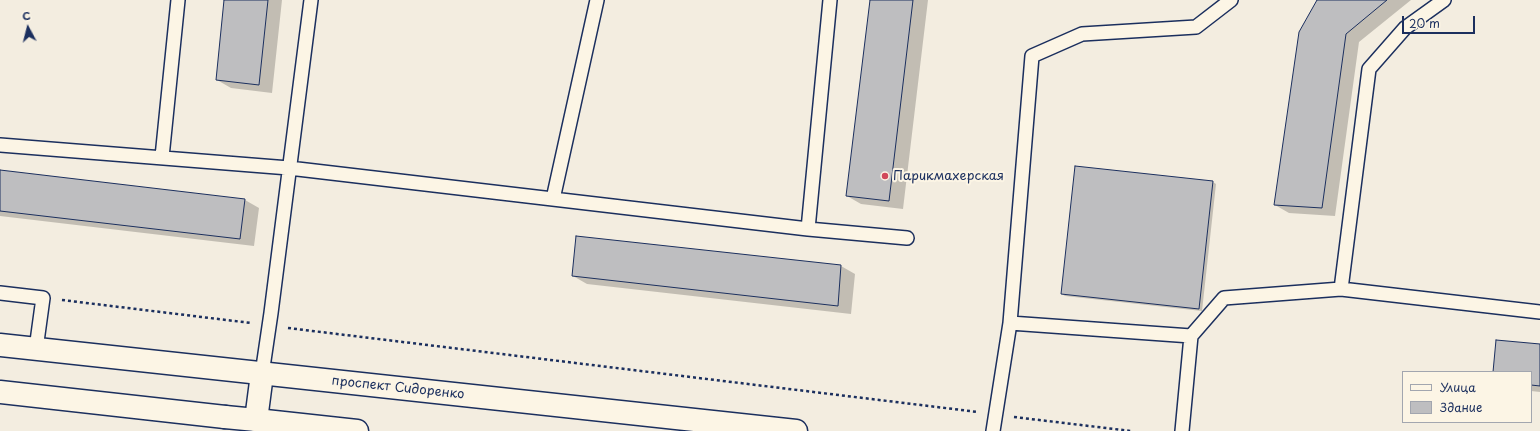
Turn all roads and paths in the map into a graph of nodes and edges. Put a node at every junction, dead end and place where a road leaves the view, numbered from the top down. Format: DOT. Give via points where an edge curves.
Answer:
graph roads {
  1 [pos="178,0"];
  2 [pos="311,0"];
  3 [pos="597,0"];
  4 [pos="830,0"];
  5 [pos="1231,0"];
  6 [pos="1444,0"];
  7 [pos="0,145"];
  8 [pos="162,157"];
  9 [pos="289,168"];
  10 [pos="553,199"];
  11 [pos="808,229"];
  12 [pos="907,238"];
  13 [pos="1341,290"];
  14 [pos="0,293"];
  15 [pos="43,298"];
  16 [pos="1540,312"];
  17 [pos="1010,323"];
  18 [pos="269,326"];
  19 [pos="1191,336"];
  20 [pos="0,345"];
  21 [pos="36,349"];
  22 [pos="262,374"];
  23 [pos="0,392"];
  24 [pos="995,414"];
  25 [pos="256,420"];
  26 [pos="226,424"];
  27 [pos="357,431"];
  28 [pos="796,431"];
  29 [pos="993,431"];
  30 [pos="1131,431"];
  31 [pos="1182,431"];
  1 -- 8 [label="lane"];
  2 -- 9 [label="lane"];
  3 -- 10 [label="lane"];
  4 -- 11 [label="lane"];
  5 -- 17 [label="lane" via="1196,26 1082,34 1032,56"];
  6 -- 13 [label="lane" via="1405,28 1369,69"];
  7 -- 8 [label="lane"];
  8 -- 9 [label="lane"];
  9 -- 10 [label="lane"];
  9 -- 18 [label="lane"];
  10 -- 11 [label="lane"];
  11 -- 12 [label="lane"];
  13 -- 16 [label="lane"];
  13 -- 19 [label="lane" via="1224,298"];
  14 -- 15 [label="lane"];
  15 -- 18 [label="path"];
  15 -- 21 [label="lane"];
  17 -- 19 [label="lane"];
  17 -- 24 [label="lane"];
  18 -- 22 [label="lane"];
  18 -- 24 [label="path"];
  19 -- 31 [label="lane"];
  20 -- 21 [label="main road, проспект Сидоренко"];
  21 -- 22 [label="main road, проспект Сидоренко"];
  22 -- 25 [label="main road"];
  22 -- 28 [label="main road, проспект Сидоренко"];
  23 -- 26 [label="main road"];
  24 -- 29 [label="lane"];
  24 -- 30 [label="path"];
  25 -- 26 [label="main road"];
  25 -- 27 [label="main road"];
}
